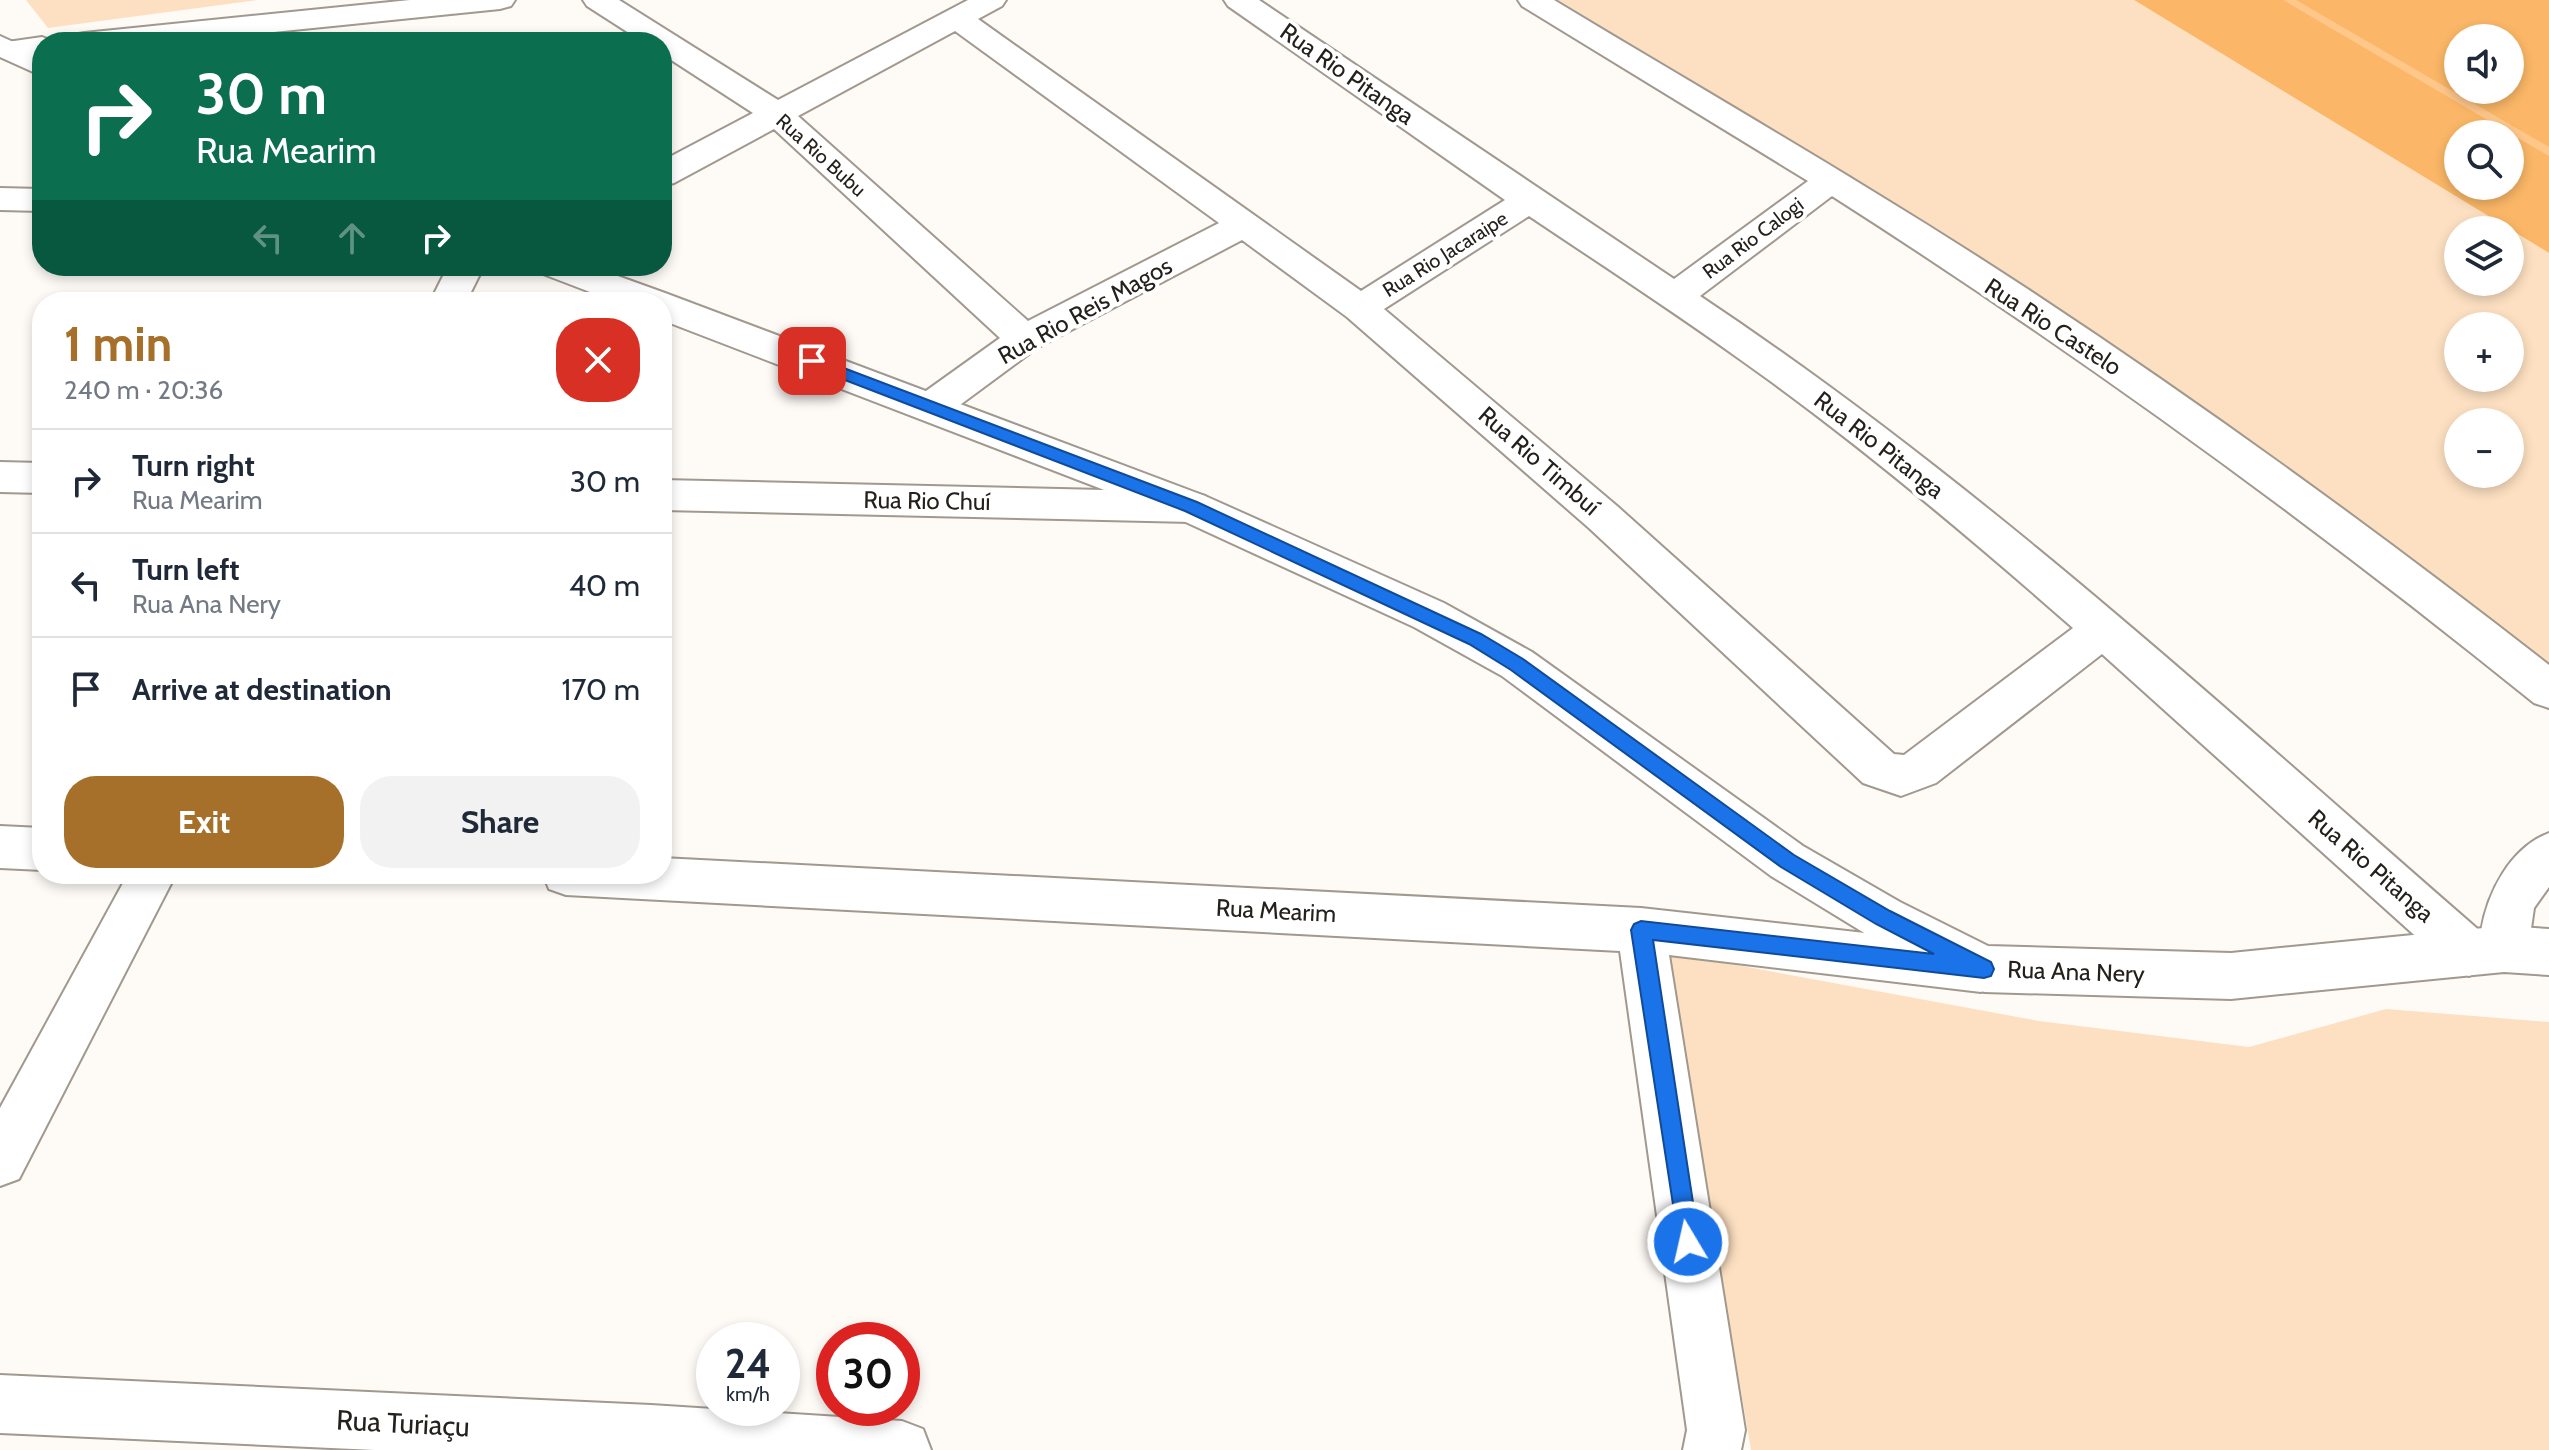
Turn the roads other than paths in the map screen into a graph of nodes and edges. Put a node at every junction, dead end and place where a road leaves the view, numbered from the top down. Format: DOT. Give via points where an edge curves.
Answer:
graph roads {
  1 [pos="500,0"];
  2 [pos="598,0"];
  3 [pos="991,0"];
  4 [pos="1239,0"];
  5 [pos="1533,0"];
  6 [pos="957,18"];
  7 [pos="183,32"];
  8 [pos="648,32"];
  9 [pos="32,46"];
  10 [pos="4,47"];
  11 [pos="672,47"];
  12 [pos="32,62"];
  13 [pos="777,114"];
  14 [pos="672,170"];
  15 [pos="1831,180"];
  16 [pos="0,199"];
  17 [pos="32,200"];
  18 [pos="1529,200"];
  19 [pos="1244,225"];
  20 [pos="582,276"];
  21 [pos="625,292"];
  22 [pos="1676,296"];
  23 [pos="1360,308"];
  24 [pos="672,310"];
  25 [pos="1024,339"];
  26 [pos="932,406"];
  27 [pos="0,477"];
  28 [pos="32,478"];
  29 [pos="672,495"];
  30 [pos="1191,507"];
  31 [pos="2103,629"];
  32 [pos="2549,690"];
  33 [pos="0,847"];
  34 [pos="32,849"];
  35 [pos="2549,854"];
  36 [pos="672,880"];
  37 [pos="148,884"];
  38 [pos="1641,930"];
  39 [pos="2507,951"];
  40 [pos="1984,969"];
  41 [pos="0,1160"];
  42 [pos="0,1404"];
  43 [pos="649,1442"];
  44 [pos="902,1450"];
  45 [pos="1712,1450"];
  1 -- 7 [label="street"];
  2 -- 8 [label="street, Rua Rio Bubu"];
  3 -- 6 [label="street"];
  4 -- 18 [label="street, Rua Rio Pitanga"];
  5 -- 15 [label="street, Rua Rio Castelo"];
  6 -- 13 [label="street"];
  6 -- 19 [label="street, Rua Rio Timbuí"];
  9 -- 10 [label="street"];
  10 -- 12 [label="street"];
  11 -- 13 [label="street, Rua Rio Bubu"];
  13 -- 14 [label="street"];
  13 -- 25 [label="street, Rua Rio Bubu"];
  15 -- 22 [label="street, Rua Rio Calogi"];
  15 -- 32 [label="street, Rua Rio Castelo" via="2291,490"];
  16 -- 17 [label="street"];
  18 -- 22 [label="street, Rua Rio Pitanga"];
  18 -- 23 [label="street, Rua Rio Jacaraipe"];
  19 -- 23 [label="street, Rua Rio Timbuí"];
  19 -- 25 [label="street, Rua Rio Reis Magos"];
  20 -- 21 [label="street"];
  22 -- 31 [label="street, Rua Rio Pitanga" via="1961,509"];
  23 -- 31 [label="street, Rua Rio Timbuí" via="1572,489 1879,769 1901,776 1920,769"];
  24 -- 26 [label="street, Rua Ana Nery"];
  25 -- 26 [label="street, Rua Rio Reis Magos"];
  26 -- 30 [label="street, Rua Ana Nery"];
  27 -- 28 [label="street"];
  29 -- 30 [label="street, Rua Rio Chuí"];
  30 -- 40 [label="street, Rua Ana Nery" via="1475,639 1787,861"];
  31 -- 39 [label="street, Rua Rio Pitanga"];
  33 -- 34 [label="street"];
  35 -- 39 [label="street" via="2516,890 2504,922"];
  36 -- 38 [label="street, Rua Mearim"];
  37 -- 41 [label="street"];
  38 -- 40 [label="street, Rua Mearim"];
  38 -- 45 [label="street" via="1716,1430"];
  39 -- 40 [label="street, Rua Ana Nery" via="2231,976"];
  42 -- 43 [label="street, Rua Turiaçu"];
  43 -- 44 [label="street, Rua Turiaçu"];
}
